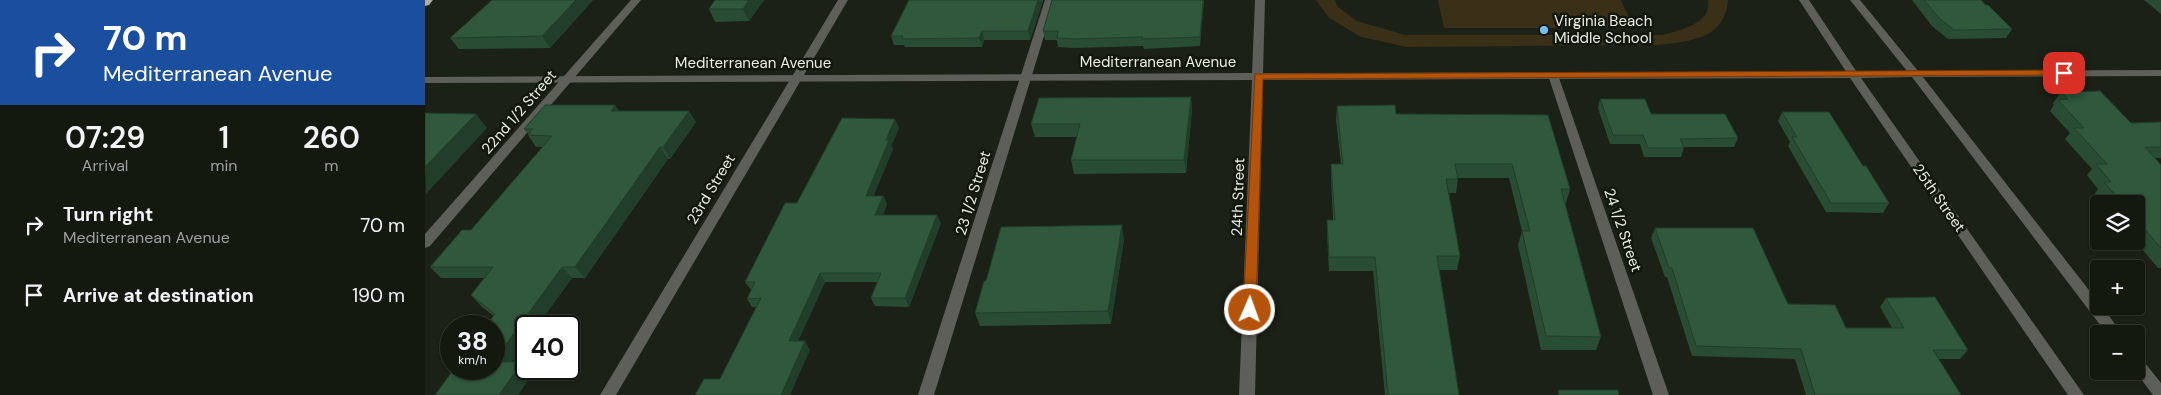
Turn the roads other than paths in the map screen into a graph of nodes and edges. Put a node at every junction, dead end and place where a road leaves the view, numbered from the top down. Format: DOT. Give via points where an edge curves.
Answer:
graph roads {
  1 [pos="428,0"];
  2 [pos="636,0"];
  3 [pos="843,0"];
  4 [pos="1050,0"];
  5 [pos="1260,0"];
  6 [pos="1804,0"];
  7 [pos="1855,0"];
  8 [pos="425,3"];
  9 [pos="2161,73"];
  10 [pos="1853,74"];
  11 [pos="1915,74"];
  12 [pos="1553,75"];
  13 [pos="1259,76"];
  14 [pos="1026,77"];
  15 [pos="796,78"];
  16 [pos="567,79"];
  17 [pos="425,80"];
  18 [pos="425,243"];
  19 [pos="2108,325"];
  20 [pos="2145,374"];
  21 [pos="2161,394"];
  22 [pos="608,395"];
  23 [pos="926,395"];
  24 [pos="1247,395"];
  25 [pos="1661,395"];
  26 [pos="2076,395"];
  1 -- 8 [label="highway"];
  2 -- 16 [label="street, 22nd 1/2 Street"];
  3 -- 15 [label="street, 23rd Street"];
  4 -- 14 [label="street, 23 1/2 Street"];
  5 -- 13 [label="street, 24th Street"];
  6 -- 10 [label="street, 25th Street"];
  7 -- 11 [label="street"];
  9 -- 11 [label="street, Mediterranean Avenue"];
  10 -- 11 [label="street, Mediterranean Avenue"];
  10 -- 12 [label="street, Mediterranean Avenue"];
  10 -- 26 [label="street, 25th Street"];
  11 -- 19 [label="street"];
  12 -- 13 [label="street, Mediterranean Avenue"];
  12 -- 25 [label="street, 24 1/2 Street"];
  13 -- 14 [label="street, Mediterranean Avenue"];
  13 -- 24 [label="street, 24th Street"];
  14 -- 15 [label="street, Mediterranean Avenue"];
  14 -- 23 [label="street, 23 1/2 Street"];
  15 -- 16 [label="street, Mediterranean Avenue"];
  15 -- 22 [label="street, 23rd Street"];
  16 -- 17 [label="street, Mediterranean Avenue"];
  16 -- 18 [label="street, 22nd 1/2 Street"];
  20 -- 21 [label="street"];
}
